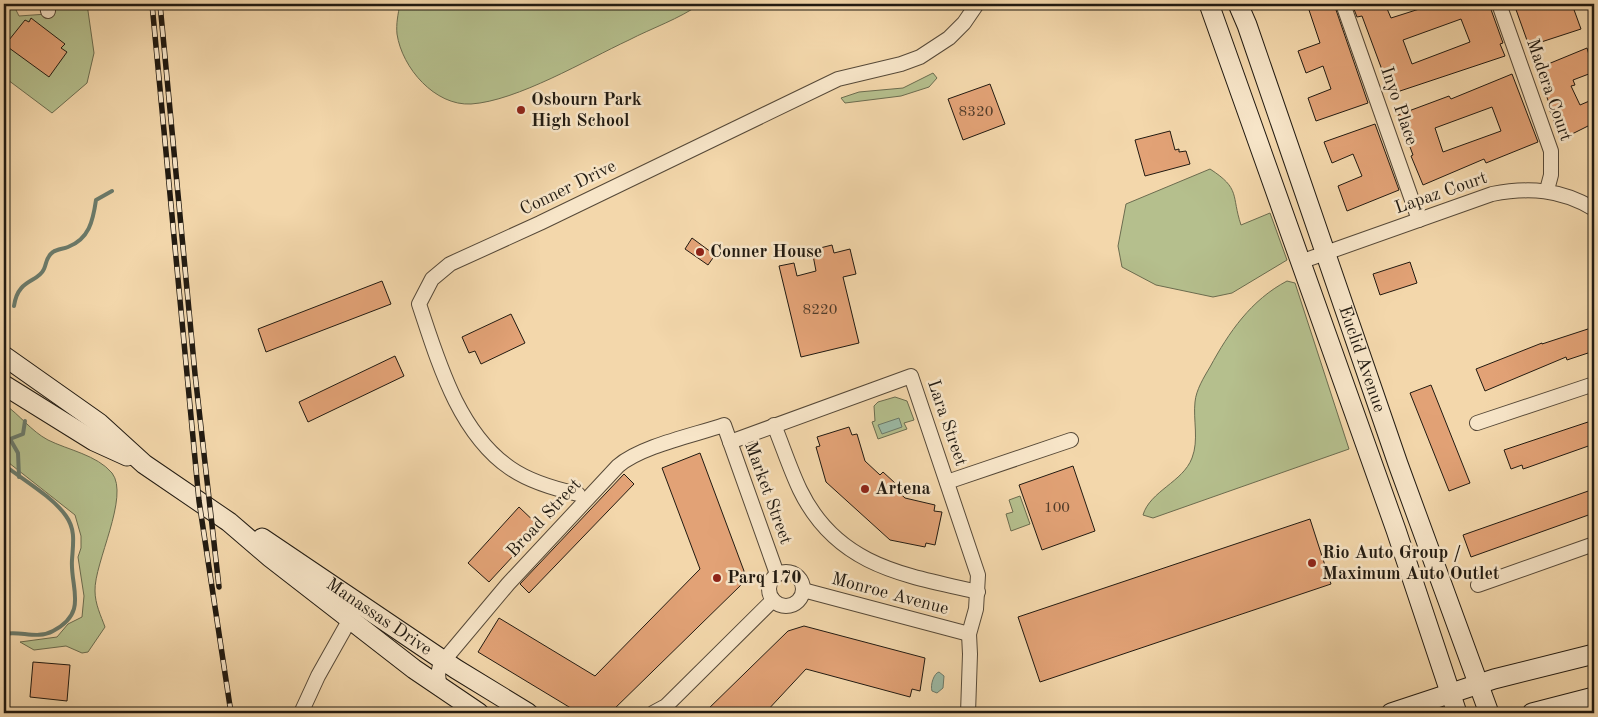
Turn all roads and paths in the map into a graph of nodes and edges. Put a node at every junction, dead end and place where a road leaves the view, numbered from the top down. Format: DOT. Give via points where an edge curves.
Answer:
graph roads {
  1 [pos="977,4"];
  2 [pos="1209,4"];
  3 [pos="1238,4"];
  4 [pos="1343,4"];
  5 [pos="1499,4"];
  6 [pos="1547,190"];
  7 [pos="1594,209"];
  8 [pos="1419,220"];
  9 [pos="1325,253"];
  10 [pos="1300,262"];
  11 [pos="4,356"];
  12 [pos="1594,384"];
  13 [pos="4,385"];
  14 [pos="1477,423"];
  15 [pos="724,425"];
  16 [pos="774,426"];
  17 [pos="1072,440"];
  18 [pos="730,442"];
  19 [pos="144,464"];
  20 [pos="947,482"];
  21 [pos="578,494"];
  22 [pos="229,522"];
  23 [pos="1594,544"];
  24 [pos="777,574"];
  25 [pos="1478,585"];
  26 [pos="803,590"];
  27 [pos="978,592"];
  28 [pos="773,600"];
  29 [pos="360,603"];
  30 [pos="349,619"];
  31 [pos="969,634"];
  32 [pos="1594,654"];
  33 [pos="443,660"];
  34 [pos="1477,684"];
  35 [pos="440,688"];
  36 [pos="1450,693"];
  37 [pos="1594,697"];
  38 [pos="660,711"];
  39 [pos="301,713"];
  40 [pos="479,713"];
  41 [pos="528,713"];
  42 [pos="968,713"];
  43 [pos="1391,713"];
  44 [pos="1457,713"];
  45 [pos="1489,713"];
  46 [pos="1532,713"];
  1 -- 21 [label="street, Conner Drive" via="950,38 920,57 838,79 450,264 432,278 419,304 446,381 482,442 512,469 529,479"];
  2 -- 10 [label="main road, Euclid Avenue"];
  3 -- 9 [label="main road, Euclid Avenue"];
  4 -- 8 [label="street, Inyo Place"];
  5 -- 6 [label="street, Madera Court" via="1551,151"];
  6 -- 7 [label="street, Lapaz Court"];
  6 -- 8 [label="street, Lapaz Court" via="1492,194"];
  8 -- 9 [label="street, Lapaz Court"];
  9 -- 10 [label="street, Lapaz Court"];
  9 -- 34 [label="main road, Euclid Avenue"];
  10 -- 36 [label="main road, Euclid Avenue" via="1396,530"];
  11 -- 19 [label="main road, Manassas Drive" via="99,423"];
  12 -- 14 [label="street"];
  13 -- 19 [label="main road, Manassas Drive" via="94,441"];
  15 -- 18 [label="street, Market Street"];
  15 -- 33 [label="street, Broad Street" via="626,459 508,584"];
  16 -- 18 [label="street, Lara Street"];
  16 -- 20 [label="street, Lara Street" via="911,376"];
  16 -- 27 [label="street" via="799,490 809,506 855,553 874,565 895,572"];
  17 -- 20 [label="street"];
  18 -- 24 [label="street, Market Street"];
  19 -- 22 [label="main road, Manassas Drive"];
  20 -- 27 [label="street, Lara Street" via="977,571"];
  22 -- 29 [label="main road, Manassas Drive" via="269,542"];
  22 -- 30 [label="main road, Manassas Drive"];
  23 -- 25 [label="street"];
  24 -- 26 [label="street" via="793,573"];
  24 -- 28 [label="street" via="770,583"];
  26 -- 28 [label="street" via="794,604 782,605"];
  26 -- 31 [label="street, Monroe Avenue"];
  27 -- 31 [label="street, Lara Street"];
  28 -- 38 [label="street"];
  29 -- 30 [label="street"];
  29 -- 33 [label="main road, Manassas Drive"];
  30 -- 35 [label="main road, Manassas Drive"];
  30 -- 39 [label="street"];
  31 -- 42 [label="street, Lara Street"];
  32 -- 34 [label="main road"];
  33 -- 35 [label="street" via="438,668"];
  33 -- 41 [label="main road, Manassas Drive"];
  34 -- 36 [label="main road"];
  34 -- 45 [label="main road, Euclid Avenue"];
  35 -- 40 [label="main road, Manassas Drive"];
  36 -- 43 [label="main road"];
  36 -- 44 [label="main road, Euclid Avenue"];
  37 -- 46 [label="main road"];
}
